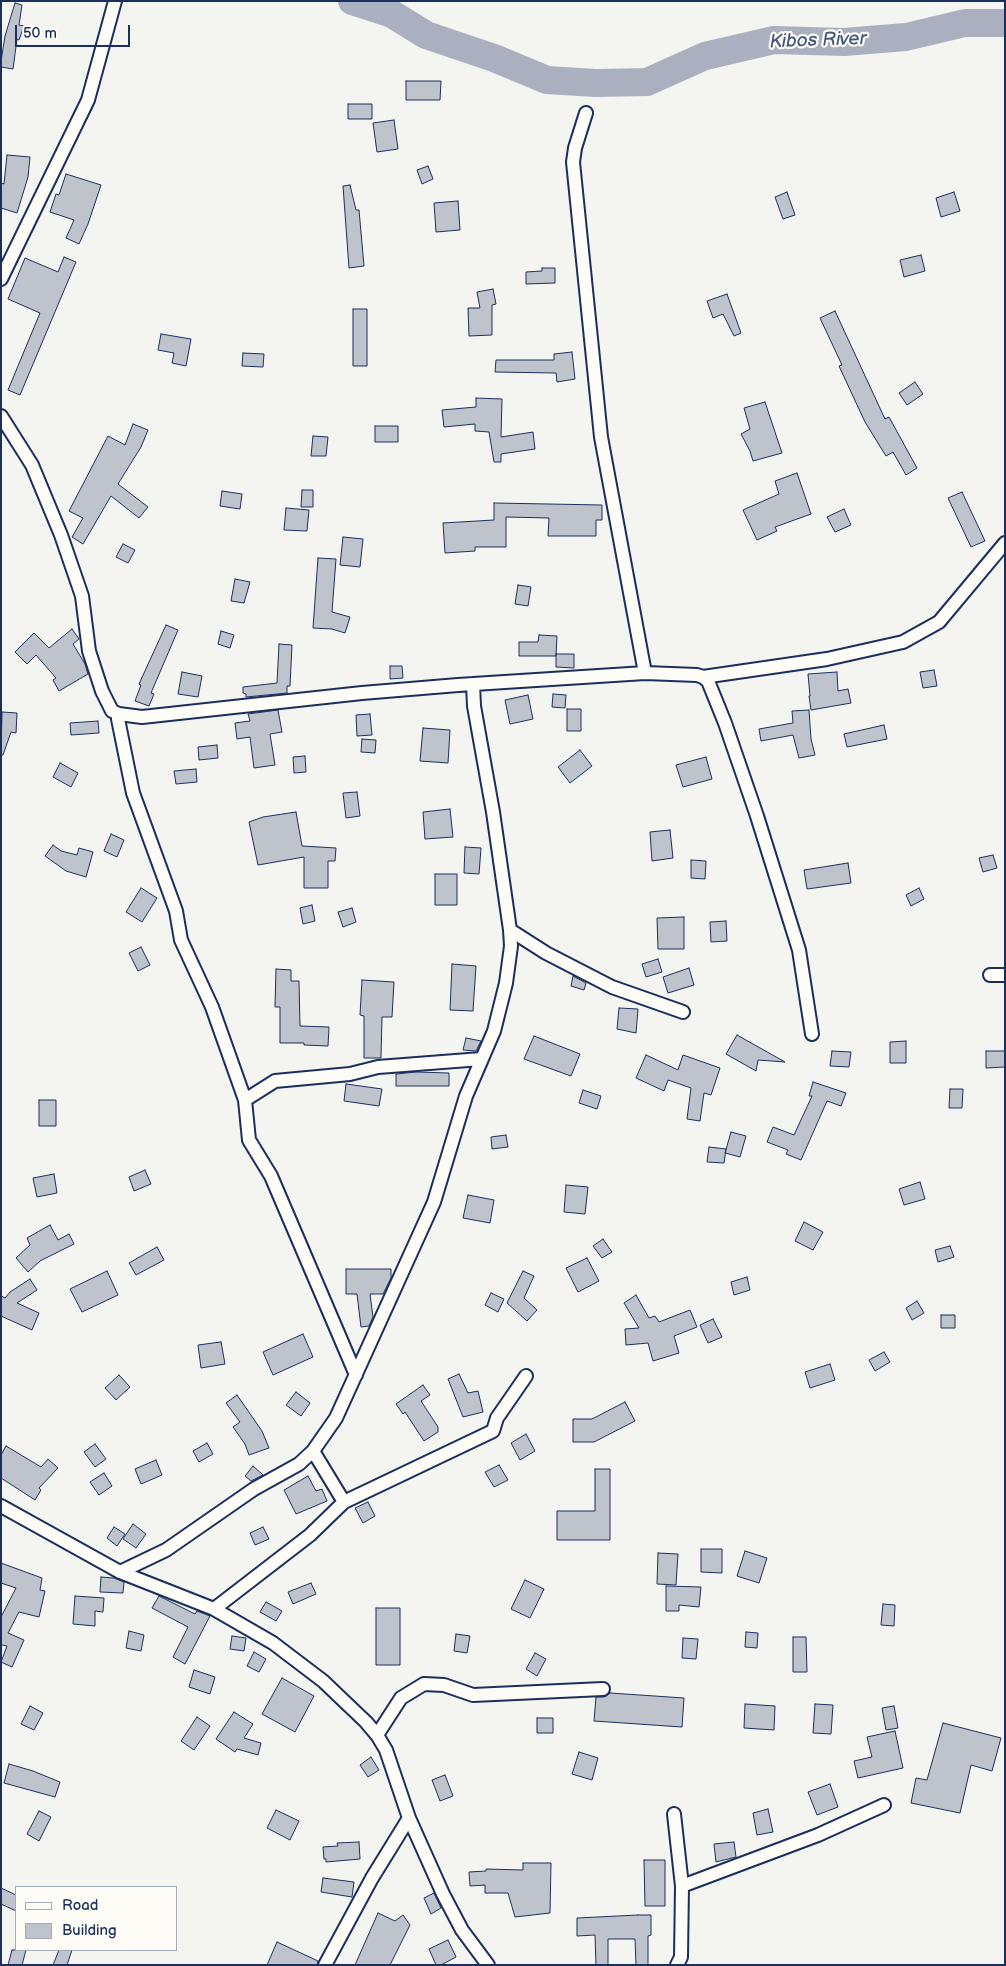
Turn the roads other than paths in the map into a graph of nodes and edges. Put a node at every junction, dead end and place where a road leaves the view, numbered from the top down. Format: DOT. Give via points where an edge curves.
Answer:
graph roads {
  1 [pos="114,1"];
  2 [pos="586,113"];
  3 [pos="1,279"];
  4 [pos="1,416"];
  5 [pos="1005,543"];
  6 [pos="645,673"];
  7 [pos="703,677"];
  8 [pos="473,684"];
  9 [pos="119,714"];
  10 [pos="510,930"];
  11 [pos="990,975"];
  12 [pos="1005,976"];
  13 [pos="683,1012"];
  14 [pos="812,1034"];
  15 [pos="481,1059"];
  16 [pos="244,1100"];
  17 [pos="356,1375"];
  18 [pos="526,1376"];
  19 [pos="313,1451"];
  20 [pos="344,1502"];
  21 [pos="1,1506"];
  22 [pos="120,1572"];
  23 [pos="214,1609"];
  24 [pos="603,1689"];
  25 [pos="377,1735"];
  26 [pos="884,1805"];
  27 [pos="674,1814"];
  28 [pos="409,1818"];
  29 [pos="682,1886"];
  30 [pos="325,1965"];
  31 [pos="488,1965"];
  32 [pos="677,1965"];
  1 -- 3 [label="street" via="88,100"];
  2 -- 6 [label="street" via="573,162 601,437"];
  4 -- 9 [label="street" via="32,465 61,535 82,596 88,651 102,692 112,710"];
  5 -- 7 [label="street" via="939,622 903,642 827,659"];
  6 -- 7 [label="street"];
  6 -- 8 [label="street"];
  7 -- 14 [label="street" via="708,682 754,807 799,950"];
  8 -- 9 [label="street" via="142,717"];
  8 -- 10 [label="street"];
  9 -- 16 [label="street" via="133,793 176,911 180,940 212,1007"];
  10 -- 13 [label="street" via="546,953 612,987"];
  10 -- 15 [label="street" via="506,983 494,1031"];
  11 -- 12 [label="street"];
  15 -- 16 [label="street" via="378,1067 350,1074 275,1081"];
  15 -- 17 [label="street" via="466,1096 434,1202"];
  16 -- 17 [label="street" via="249,1140 271,1176"];
  17 -- 19 [label="street" via="336,1418"];
  18 -- 20 [label="street" via="496,1418 493,1432"];
  19 -- 20 [label="street"];
  19 -- 22 [label="street" via="299,1464 254,1489 166,1550"];
  20 -- 23 [label="street" via="310,1535"];
  21 -- 22 [label="street"];
  22 -- 23 [label="street"];
  23 -- 25 [label="street" via="273,1643 323,1681"];
  24 -- 25 [label="street" via="473,1695 444,1685 424,1684 401,1698"];
  25 -- 28 [label="street" via="386,1750"];
  26 -- 29 [label="street" via="818,1836"];
  27 -- 29 [label="street"];
  28 -- 30 [label="street"];
  28 -- 31 [label="street" via="462,1930"];
  29 -- 32 [label="street" via="681,1957"];
}
